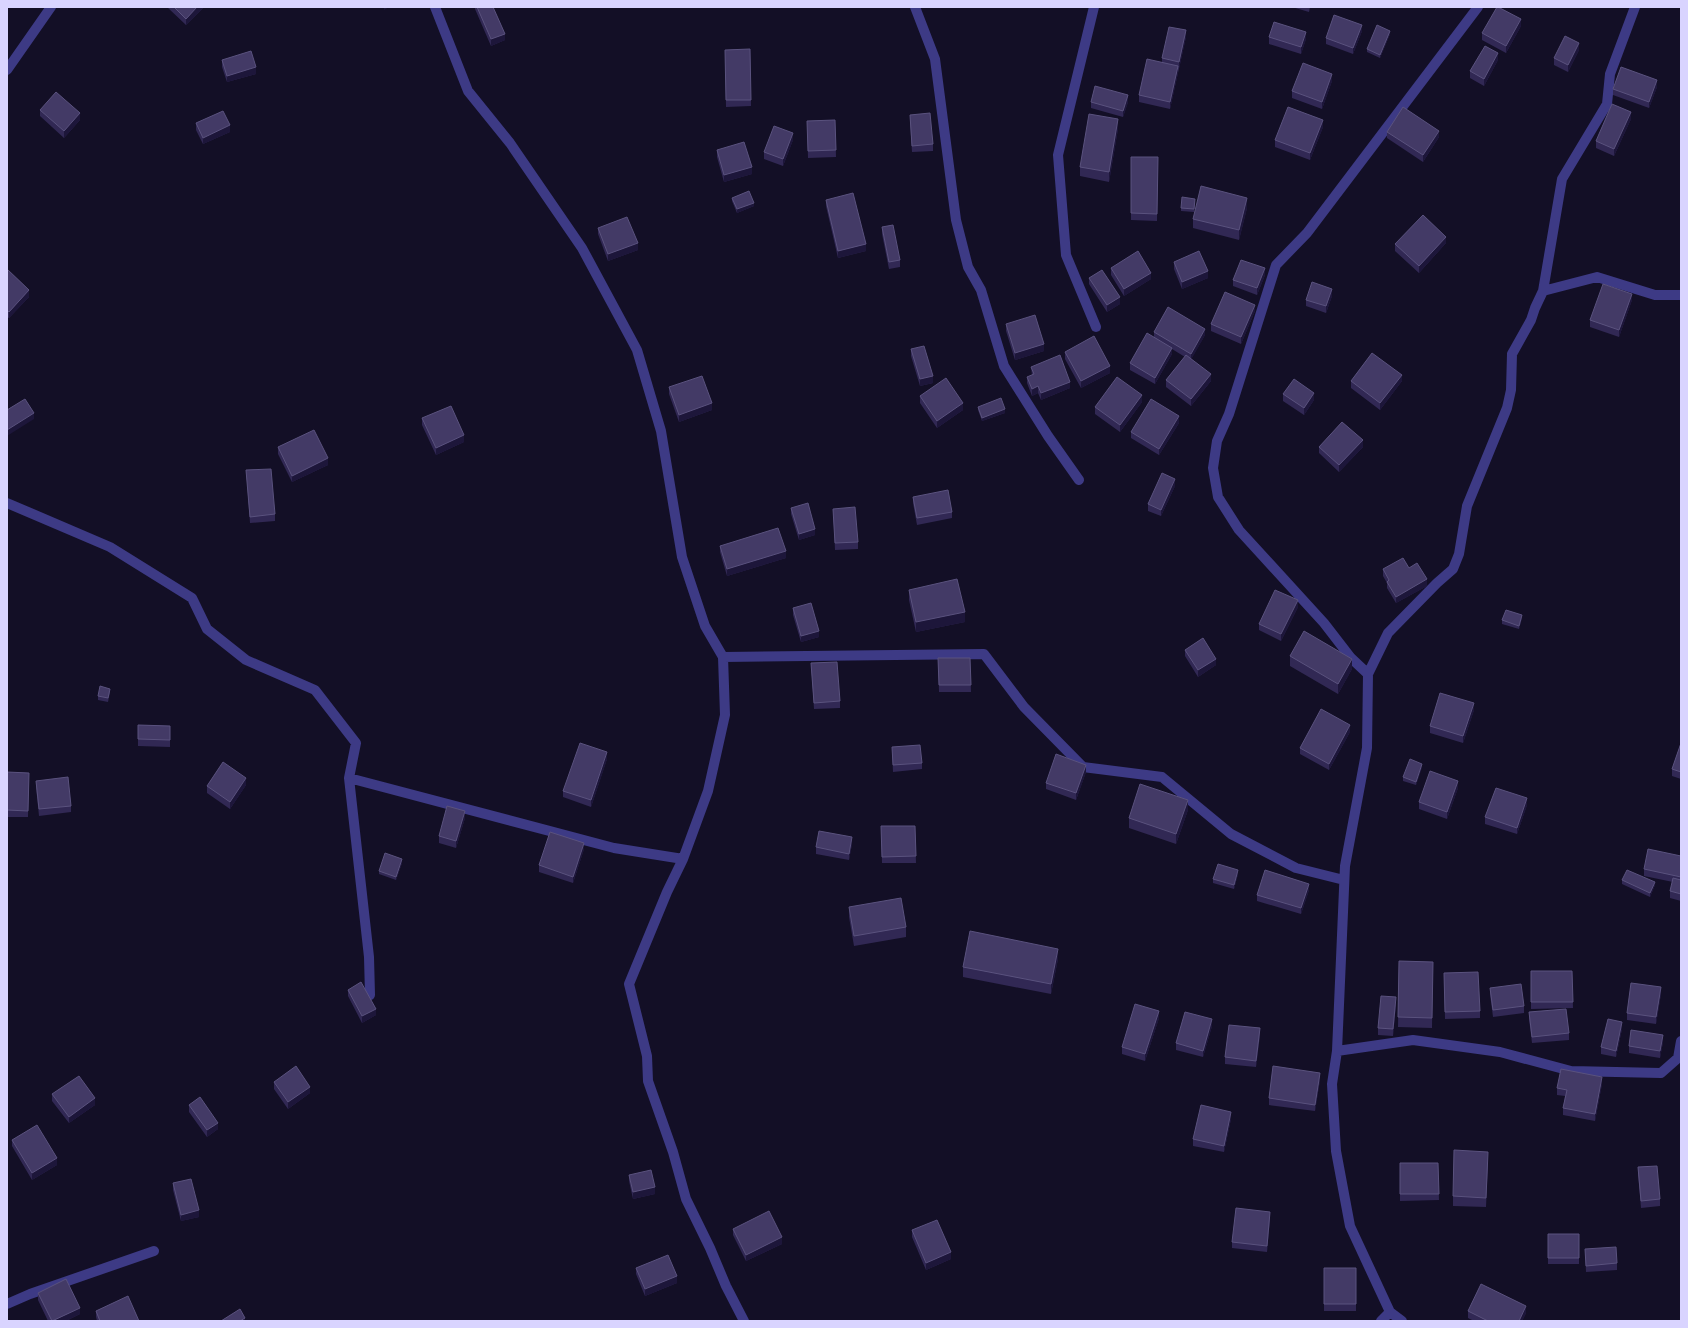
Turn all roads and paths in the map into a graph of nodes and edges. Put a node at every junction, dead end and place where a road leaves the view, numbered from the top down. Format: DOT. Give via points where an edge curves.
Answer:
graph roads {
  1 [pos="51,7"];
  2 [pos="435,7"];
  3 [pos="915,7"];
  4 [pos="1094,7"];
  5 [pos="1478,7"];
  6 [pos="1635,7"];
  7 [pos="7,70"];
  8 [pos="1543,291"];
  9 [pos="1681,295"];
  10 [pos="1096,327"];
  11 [pos="1079,480"];
  12 [pos="7,503"];
  13 [pos="723,657"];
  14 [pos="1368,674"];
  15 [pos="349,778"];
  16 [pos="683,859"];
  17 [pos="1344,880"];
  18 [pos="370,995"];
  19 [pos="1681,1041"];
  20 [pos="1337,1051"];
  21 [pos="154,1251"];
  22 [pos="7,1304"];
  23 [pos="1390,1312"];
  24 [pos="744,1321"];
  25 [pos="1381,1321"];
  26 [pos="1402,1321"];
  1 -- 7 [label="street"];
  2 -- 13 [label="street" via="468,91 510,143 582,248 637,350 661,431 682,557 705,626"];
  3 -- 11 [label="street" via="936,59 956,220 968,266 981,290 1004,366"];
  4 -- 10 [label="street" via="1058,155 1066,255"];
  5 -- 14 [label="street" via="1307,233 1276,265 1229,414 1217,441 1213,468 1218,497 1239,530"];
  6 -- 8 [label="street" via="1610,74 1607,104 1562,179"];
  8 -- 9 [label="street" via="1597,277 1655,295"];
  8 -- 14 [label="street" via="1532,320 1512,354 1511,390 1507,408 1467,506 1459,554 1453,569 1388,634"];
  12 -- 15 [label="street" via="110,547 192,598 207,629 246,660 315,690 356,743"];
  13 -- 16 [label="street" via="725,715 708,791"];
  13 -- 17 [label="street" via="984,654 1024,707 1083,767 1162,777 1231,834 1296,868"];
  14 -- 17 [label="street" via="1367,748"];
  15 -- 16 [label="street" via="614,848"];
  15 -- 18 [label="street" via="369,957"];
  16 -- 24 [label="street" via="629,984 647,1056 648,1081 673,1152 686,1199"];
  17 -- 20 [label="street"];
  19 -- 20 [label="street" via="1678,1058 1661,1072 1571,1071 1500,1052 1413,1040"];
  20 -- 23 [label="street" via="1332,1084 1336,1144 1350,1226"];
  21 -- 22 [label="street"];
  23 -- 25 [label="street"];
  23 -- 26 [label="street"];
}
